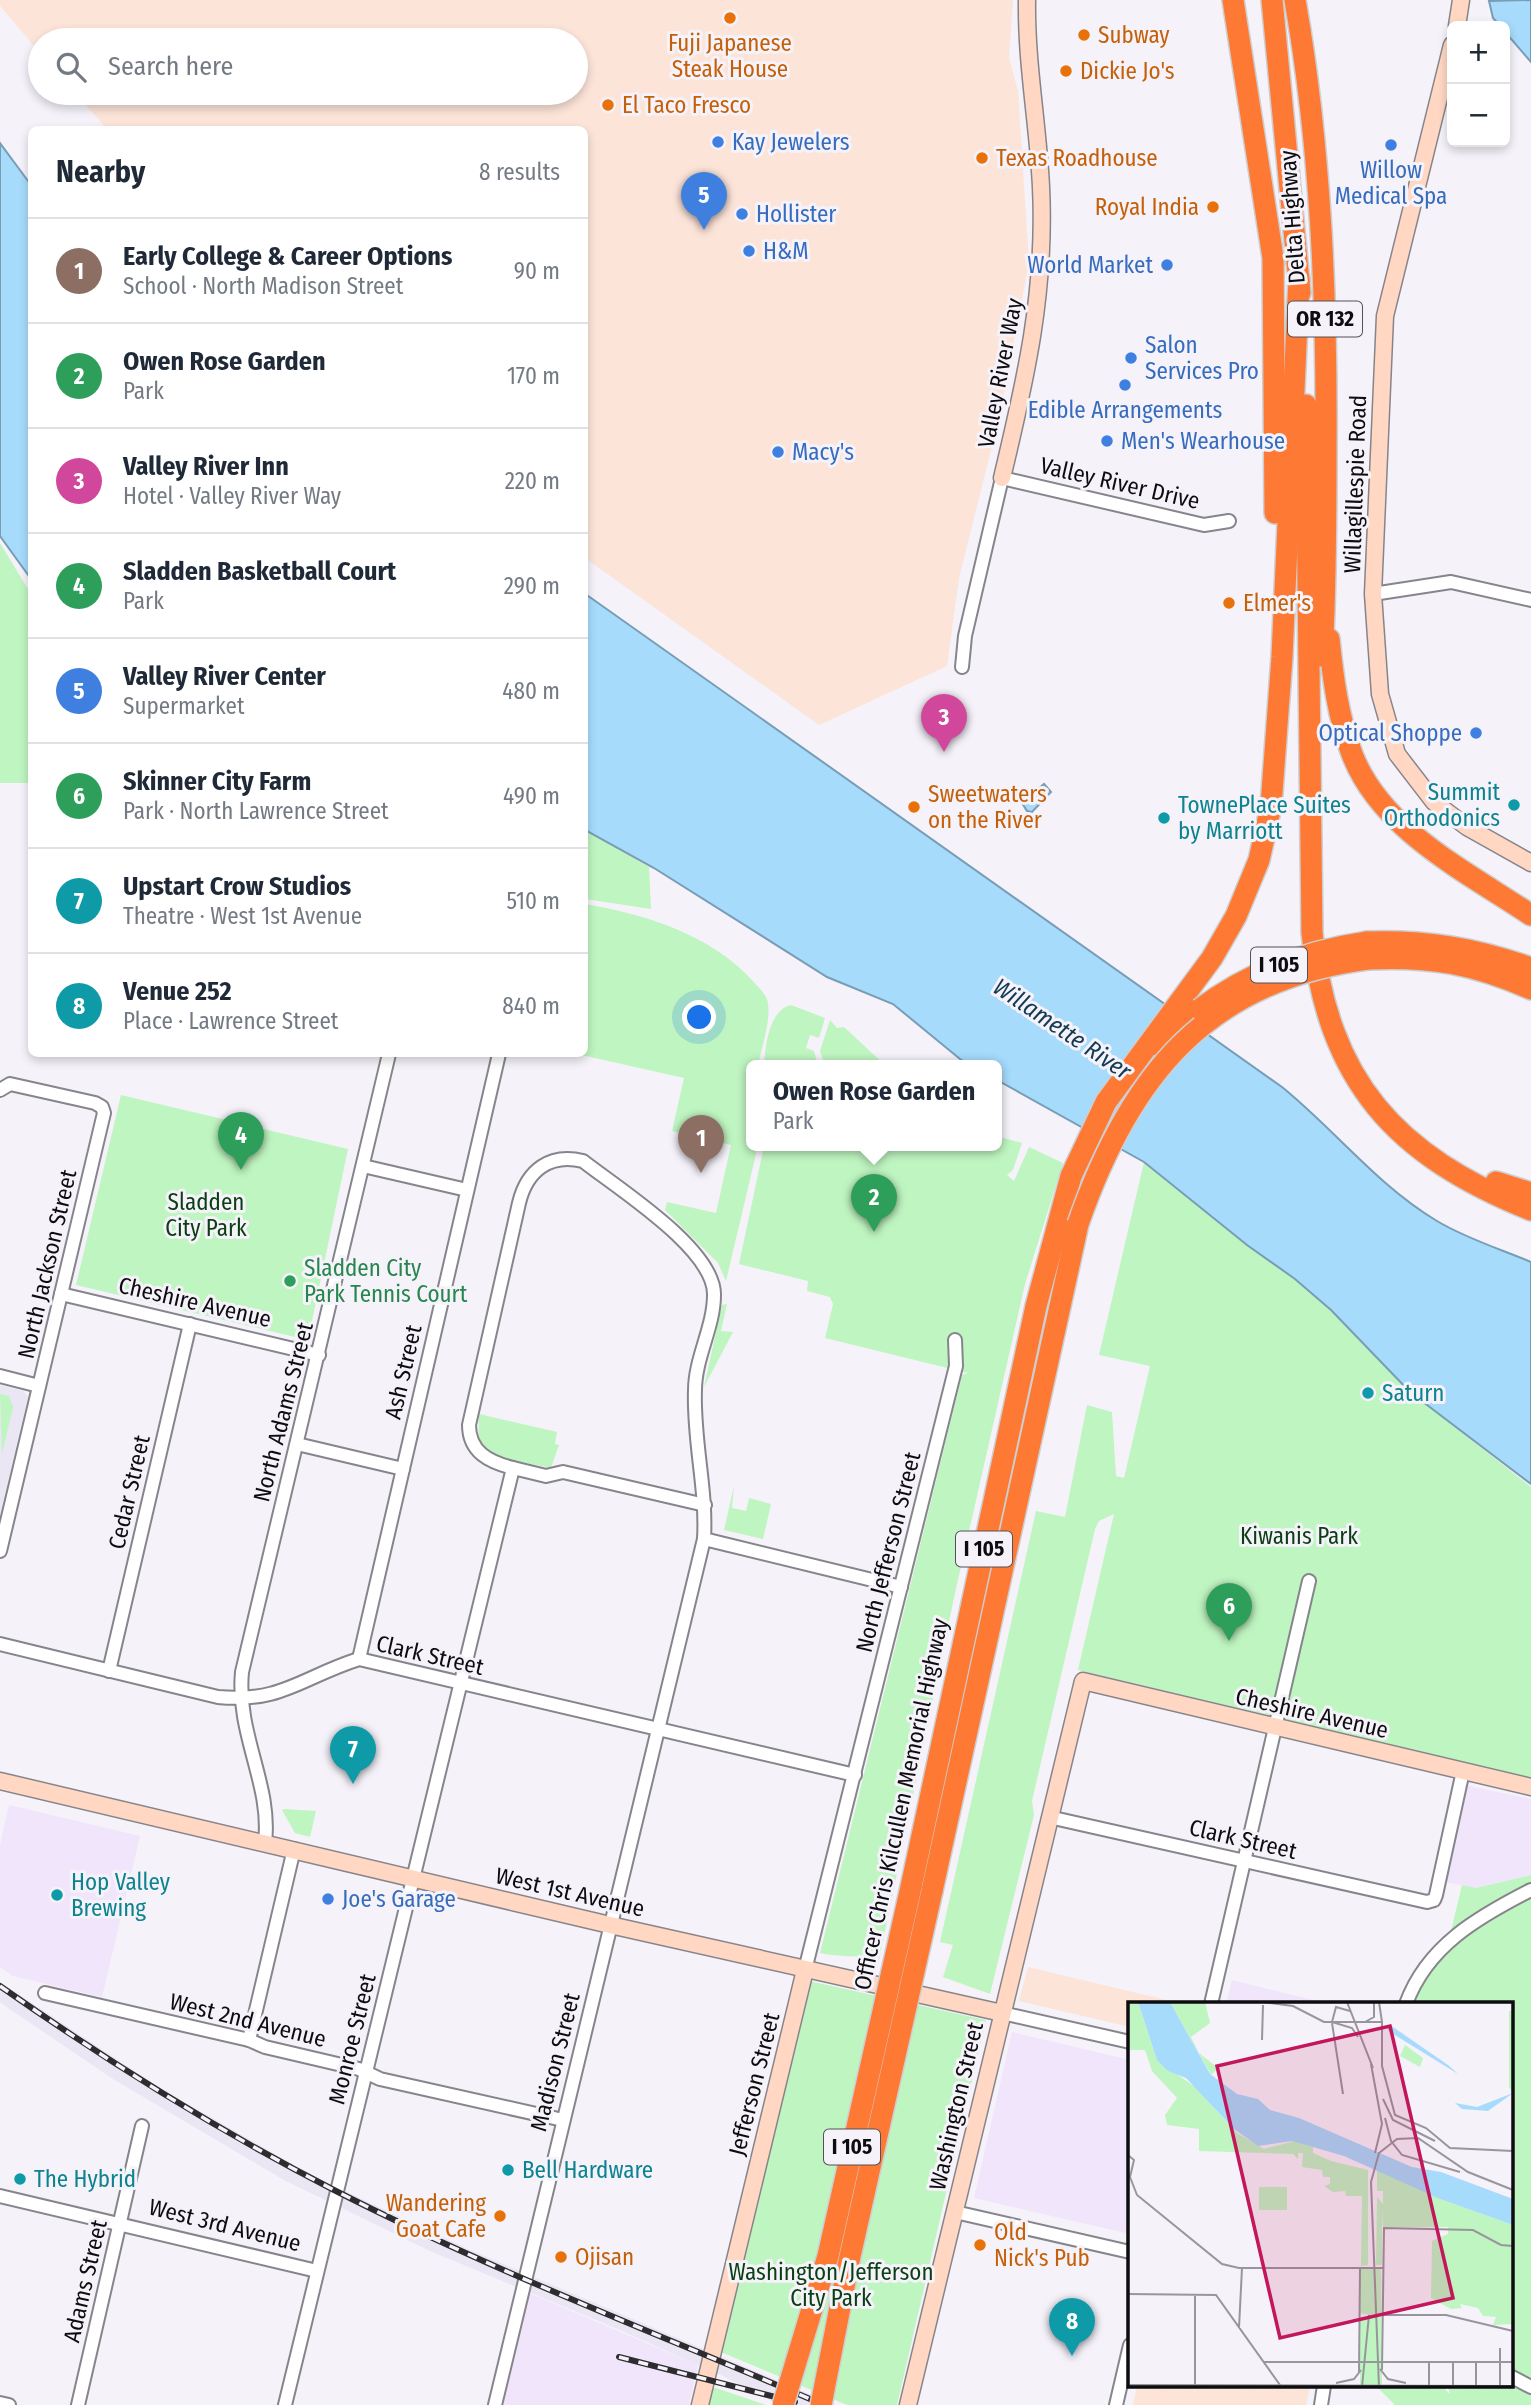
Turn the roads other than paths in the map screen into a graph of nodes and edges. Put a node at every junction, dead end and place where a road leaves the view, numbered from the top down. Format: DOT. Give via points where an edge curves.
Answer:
graph roads {
  1 [pos="1027,0"];
  2 [pos="1233,0"];
  3 [pos="1264,0"];
  4 [pos="1272,0"];
  5 [pos="1297,0"];
  6 [pos="1461,0"];
  7 [pos="1458,21"];
  8 [pos="1447,66"];
  9 [pos="1283,96"];
  10 [pos="1299,278"];
  11 [pos="1002,478"];
  12 [pos="1229,522"];
  13 [pos="1373,594"];
  14 [pos="1326,599"];
  15 [pos="1531,600"];
  16 [pos="962,667"];
  17 [pos="1276,717"];
  18 [pos="1531,863"];
  19 [pos="1531,915"];
  20 [pos="1528,984"];
  21 [pos="388,1057"];
  22 [pos="498,1057"];
  23 [pos="1,1088"];
  24 [pos="363,1166"];
  25 [pos="467,1190"];
  26 [pos="1531,1193"];
  27 [pos="1531,1210"];
  28 [pos="1070,1218"];
  29 [pos="61,1294"];
  30 [pos="190,1324"];
  31 [pos="955,1340"];
  32 [pos="319,1354"];
  33 [pos="0,1376"];
  34 [pos="39,1386"];
  35 [pos="298,1444"];
  36 [pos="513,1468"];
  37 [pos="402,1469"];
  38 [pos="705,1505"];
  39 [pos="704,1539"];
  40 [pos="0,1551"];
  41 [pos="1308,1581"];
  42 [pos="901,1587"];
  43 [pos="0,1644"];
  44 [pos="359,1659"];
  45 [pos="109,1671"];
  46 [pos="1083,1681"];
  47 [pos="461,1684"];
  48 [pos="239,1699"];
  49 [pos="1275,1729"];
  50 [pos="657,1730"];
  51 [pos="1463,1771"];
  52 [pos="855,1775"];
  53 [pos="0,1781"];
  54 [pos="1531,1787"];
  55 [pos="1049,1818"];
  56 [pos="265,1842"];
  57 [pos="294,1849"];
  58 [pos="1244,1861"];
  59 [pos="414,1878"];
  60 [pos="1531,1890"];
  61 [pos="610,1925"];
  62 [pos="805,1970"];
  63 [pos="44,1993"];
  64 [pos="1211,2002"];
  65 [pos="1407,2002"];
  66 [pos="1002,2013"];
  67 [pos="249,2040"];
  68 [pos="1128,2042"];
  69 [pos="365,2073"];
  70 [pos="563,2120"];
  71 [pos="142,2126"];
  72 [pos="0,2196"];
  73 [pos="955,2212"];
  74 [pos="120,2223"];
  75 [pos="1128,2252"];
  76 [pos="317,2271"];
  77 [pos="1128,2354"];
  78 [pos="1514,2377"];
  79 [pos="1531,2387"];
  80 [pos="0,2403"];
  81 [pos="9,2405"];
  82 [pos="78,2405"];
  83 [pos="285,2405"];
  84 [pos="495,2405"];
  85 [pos="700,2405"];
  86 [pos="783,2405"];
  87 [pos="821,2405"];
  88 [pos="909,2405"];
  89 [pos="1116,2405"];
  1 -- 11 [label="street, Valley River Way" via="1042,250 1034,339"];
  2 -- 17 [label="highway" via="1270,224 1276,291"];
  3 -- 9 [label="highway"];
  4 -- 9 [label="highway, Delta Highway / OR 132"];
  5 -- 14 [label="highway, Delta Highway / OR 132" via="1324,261"];
  6 -- 7 [label="street"];
  8 -- 13 [label="street, Willagillespie Road" via="1385,316"];
  9 -- 10 [label="highway, Delta Highway / OR 132"];
  10 -- 17 [label="highway"];
  10 -- 27 [label="highway" via="1306,375 1312,933 1325,1009 1343,1054 1374,1104 1406,1140 1452,1173"];
  11 -- 12 [label="street, Valley River Drive" via="1202,524"];
  11 -- 16 [label="street, Valley River Way"];
  13 -- 15 [label="street" via="1451,582"];
  13 -- 18 [label="street, Willagillespie Road" via="1380,694 1397,754 1434,802 1467,827"];
  14 -- 19 [label="highway" via="1340,717 1352,756 1374,795 1418,839"];
  14 -- 26 [label="highway" via="1321,678 1323,924 1329,976 1340,1011 1354,1049 1390,1102 1421,1136 1491,1180"];
  17 -- 28 [label="highway" via="1270,806 1259,860 1236,916 1212,958 1106,1102 1071,1176"];
  20 -- 28 [label="highway, I 105, bridge" via="1467,947 1414,940 1368,951 1331,948 1288,961 1236,986 1200,1009 1150,1058 1119,1099"];
  21 -- 24 [label="street, North Adams Street"];
  22 -- 25 [label="street, Ash Street"];
  23 -- 29 [label="street, North Jackson Street" via="10,1084 95,1103 103,1109"];
  24 -- 25 [label="street"];
  24 -- 32 [label="street, North Adams Street"];
  25 -- 37 [label="street, Ash Street"];
  28 -- 86 [label="highway, Officer Chris Kilcullen Memorial Highway / I 105, bridge" via="1036,1306 828,2256"];
  28 -- 87 [label="highway, Officer Chris Kilcullen Memorial Highway / I 105, bridge"];
  29 -- 30 [label="street, Cheshire Avenue"];
  29 -- 34 [label="street, North Jackson Street"];
  30 -- 32 [label="street, Cheshire Avenue"];
  30 -- 45 [label="street, Cedar Street"];
  31 -- 42 [label="street, North Jefferson Street" via="956,1366"];
  32 -- 35 [label="street, North Adams Street"];
  33 -- 34 [label="street"];
  34 -- 40 [label="street, North Jackson Street"];
  35 -- 37 [label="street"];
  35 -- 48 [label="street, North Adams Street"];
  36 -- 38 [label="street" via="546,1476 563,1472"];
  36 -- 38 [label="street, Madison Street" via="492,1462 476,1449 470,1438 470,1419 523,1189 546,1162 571,1158 583,1161 662,1221 713,1281 713,1308 694,1393"];
  36 -- 47 [label="street, Monroe Street"];
  37 -- 44 [label="street, Ash Street"];
  38 -- 39 [label="street, Madison Street"];
  39 -- 42 [label="street"];
  39 -- 50 [label="street, Madison Street"];
  41 -- 49 [label="street"];
  42 -- 52 [label="street, North Jefferson Street"];
  43 -- 45 [label="street, Clark Street"];
  44 -- 47 [label="street, Clark Street"];
  44 -- 48 [label="street, Clark Street" via="278,1694"];
  45 -- 48 [label="street, Clark Street"];
  46 -- 49 [label="street, Cheshire Avenue"];
  46 -- 55 [label="street, Washington Street"];
  47 -- 50 [label="street, Clark Street"];
  47 -- 59 [label="street, Monroe Street"];
  48 -- 56 [label="street" via="266,1813"];
  49 -- 51 [label="street, Cheshire Avenue"];
  49 -- 58 [label="street"];
  50 -- 52 [label="street, Clark Street"];
  50 -- 61 [label="street, Madison Street"];
  51 -- 54 [label="street, Cheshire Avenue"];
  51 -- 58 [label="street, Clark Street" via="1434,1900"];
  52 -- 62 [label="street, Jefferson Street"];
  53 -- 56 [label="street, West 1st Avenue"];
  55 -- 58 [label="street, Clark Street"];
  55 -- 66 [label="street, Washington Street"];
  56 -- 57 [label="street, West 1st Avenue"];
  57 -- 59 [label="street, West 1st Avenue"];
  57 -- 67 [label="street"];
  58 -- 64 [label="street"];
  59 -- 61 [label="street, West 1st Avenue"];
  59 -- 69 [label="street, Monroe Street"];
  60 -- 65 [label="street" via="1461,1929 1427,1963"];
  61 -- 62 [label="street, West 1st Avenue"];
  61 -- 70 [label="street, Madison Street"];
  62 -- 66 [label="street, West 1st Avenue"];
  62 -- 85 [label="street, Jefferson Street"];
  63 -- 67 [label="street, West 2nd Avenue"];
  66 -- 68 [label="street, West 1st Avenue"];
  66 -- 73 [label="street, Washington Street"];
  67 -- 69 [label="street, West 2nd Avenue"];
  69 -- 70 [label="street, West 2nd Avenue"];
  69 -- 76 [label="street, Monroe Street"];
  70 -- 84 [label="street, Madison Street"];
  71 -- 74 [label="street, Adams Street"];
  72 -- 74 [label="street, West 3rd Avenue"];
  73 -- 75 [label="street"];
  73 -- 88 [label="street, Washington Street"];
  74 -- 76 [label="street, West 3rd Avenue"];
  74 -- 82 [label="street, Adams Street"];
  76 -- 83 [label="street, Monroe Street"];
  77 -- 89 [label="street"];
  78 -- 79 [label="street"];
  80 -- 81 [label="street"];
}
